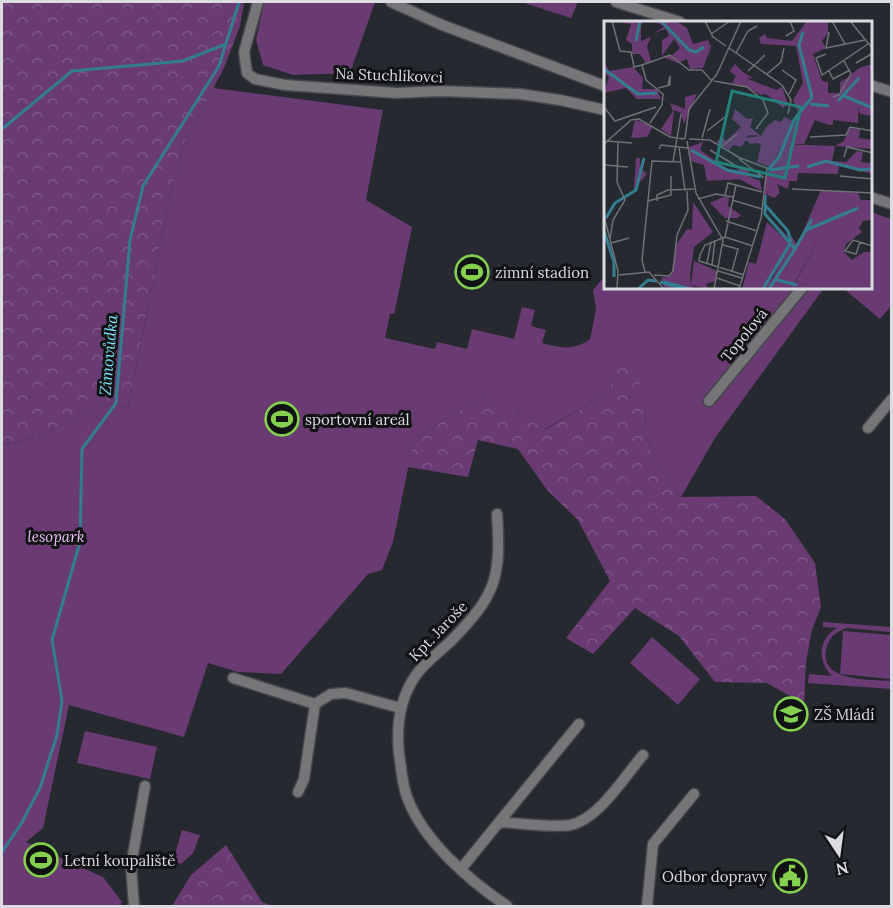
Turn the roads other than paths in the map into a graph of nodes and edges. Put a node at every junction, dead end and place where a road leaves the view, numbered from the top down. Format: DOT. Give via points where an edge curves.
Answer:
graph roads {
  1 [pos="258,2"];
  2 [pos="391,2"];
  3 [pos="616,2"];
  4 [pos="677,21"];
  5 [pos="604,86"];
  6 [pos="872,86"];
  7 [pos="891,92"];
  8 [pos="604,110"];
  9 [pos="872,199"];
  10 [pos="891,204"];
  11 [pos="800,290"];
  12 [pos="891,399"];
  13 [pos="709,401"];
  14 [pos="868,428"];
  15 [pos="497,514"];
  16 [pos="233,678"];
  17 [pos="315,704"];
  18 [pos="400,708"];
  19 [pos="579,724"];
  20 [pos="643,755"];
  21 [pos="145,786"];
  22 [pos="298,792"];
  23 [pos="694,794"];
  24 [pos="499,822"];
  25 [pos="461,869"];
  26 [pos="134,906"];
  27 [pos="507,906"];
  28 [pos="647,906"];
  1 -- 8 [label="street, Na Stuchlíkovci" via="244,52 247,74 255,79 285,85 397,93 520,94"];
  2 -- 5 [label="street" via="453,30"];
  3 -- 4 [label="street"];
  6 -- 7 [label="street"];
  9 -- 10 [label="street"];
  11 -- 13 [label="street, Topolová"];
  12 -- 14 [label="street"];
  15 -- 18 [label="street, Kpt. Jaroše" via="498,570 492,590 480,610 416,676"];
  16 -- 17 [label="street"];
  17 -- 18 [label="street" via="331,694 346,693"];
  17 -- 22 [label="street" via="304,779"];
  18 -- 25 [label="street, Kpt. Jaroše" via="398,742 408,799 422,828"];
  19 -- 24 [label="street"];
  20 -- 24 [label="street" via="582,821 568,826"];
  21 -- 26 [label="street" via="131,866"];
  23 -- 28 [label="street" via="653,844"];
  24 -- 25 [label="street"];
  25 -- 27 [label="street, Kpt. Jaroše"];
}
